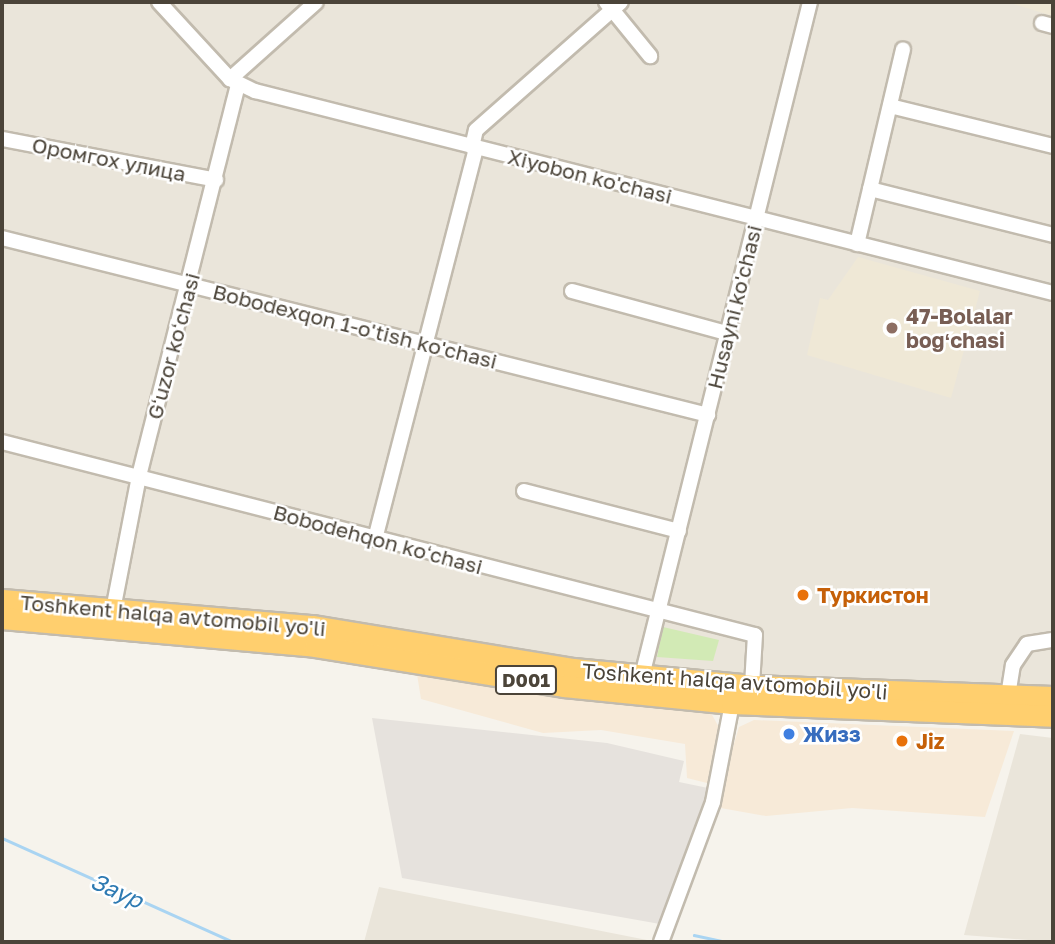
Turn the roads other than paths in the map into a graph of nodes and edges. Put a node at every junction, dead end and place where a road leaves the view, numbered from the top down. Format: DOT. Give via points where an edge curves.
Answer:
graph roads {
  1 [pos="159,2"];
  2 [pos="316,2"];
  3 [pos="810,2"];
  4 [pos="613,4"];
  5 [pos="903,49"];
  6 [pos="650,56"];
  7 [pos="234,81"];
  8 [pos="890,106"];
  9 [pos="2,139"];
  10 [pos="1053,146"];
  11 [pos="474,147"];
  12 [pos="216,180"];
  13 [pos="870,189"];
  14 [pos="755,217"];
  15 [pos="1053,235"];
  16 [pos="2,238"];
  17 [pos="857,244"];
  18 [pos="189,284"];
  19 [pos="572,291"];
  20 [pos="1053,293"];
  21 [pos="727,333"];
  22 [pos="426,343"];
  23 [pos="708,415"];
  24 [pos="2,442"];
  25 [pos="139,476"];
  26 [pos="524,491"];
  27 [pos="679,531"];
  28 [pos="375,539"];
  29 [pos="2,600"];
  30 [pos="113,610"];
  31 [pos="659,612"];
  32 [pos="2,618"];
  33 [pos="1053,640"];
  34 [pos="464,661"];
  35 [pos="642,676"];
  36 [pos="752,686"];
  37 [pos="1053,697"];
  38 [pos="732,703"];
  39 [pos="1007,705"];
  40 [pos="1053,716"];
  41 [pos="661,942"];
  1 -- 7 [label="street"];
  2 -- 7 [label="street"];
  3 -- 14 [label="street, Husayni ko'chasi"];
  4 -- 6 [label="street"];
  4 -- 11 [label="street" via="476,130"];
  5 -- 8 [label="street"];
  7 -- 11 [label="street, Xiyobon ko'chasi"];
  7 -- 12 [label="street, Gʻuzor koʻchasi"];
  8 -- 10 [label="street"];
  8 -- 13 [label="street"];
  9 -- 12 [label="street, Оромгох улица"];
  11 -- 14 [label="street, Xiyobon ko'chasi"];
  11 -- 22 [label="street"];
  12 -- 18 [label="street, Gʻuzor koʻchasi"];
  13 -- 15 [label="street"];
  13 -- 17 [label="street"];
  14 -- 17 [label="street, Xiyobon ko'chasi"];
  14 -- 21 [label="street, Husayni ko'chasi"];
  16 -- 18 [label="street, Bobodexqon 1-o'tish ko'chasi"];
  17 -- 20 [label="street, Xiyobon ko'chasi"];
  18 -- 22 [label="street, Bobodexqon 1-o'tish ko'chasi"];
  18 -- 25 [label="street, Gʻuzor koʻchasi"];
  19 -- 21 [label="street"];
  21 -- 23 [label="street, Husayni ko'chasi"];
  22 -- 23 [label="street, Bobodexqon 1-o'tish ko'chasi"];
  22 -- 28 [label="street"];
  23 -- 27 [label="street, Husayni ko'chasi"];
  24 -- 25 [label="street, Bobodehqon koʻchasi"];
  25 -- 28 [label="street, Bobodehqon koʻchasi"];
  25 -- 30 [label="street, Gʻuzor koʻchasi"];
  26 -- 27 [label="street"];
  27 -- 31 [label="street, Husayni ko'chasi"];
  28 -- 31 [label="street, Bobodehqon koʻchasi"];
  29 -- 30 [label="highway, Toshkent halqa avtomobil yo'li / D001"];
  30 -- 34 [label="highway, Toshkent halqa avtomobil yo'li / D001" via="334,629"];
  31 -- 35 [label="street, Husayni ko'chasi"];
  31 -- 36 [label="street, Bobodehqon koʻchasi" via="755,635"];
  32 -- 34 [label="highway, Toshkent halqa avtomobil yo'li / D001"];
  33 -- 39 [label="street" via="1034,640 1022,650"];
  34 -- 35 [label="highway, Toshkent halqa avtomobil yo'li / D001"];
  34 -- 38 [label="highway, Toshkent halqa avtomobil yo'li / D001"];
  35 -- 36 [label="highway, Toshkent halqa avtomobil yo'li / D001"];
  36 -- 39 [label="highway, Toshkent halqa avtomobil yo'li / D001"];
  37 -- 39 [label="highway, Toshkent halqa avtomobil yo'li / D001"];
  38 -- 39 [label="highway, Toshkent halqa avtomobil yo'li / D001"];
  38 -- 41 [label="street" via="713,802"];
  39 -- 40 [label="highway, Toshkent halqa avtomobil yo'li / D001"];
}
